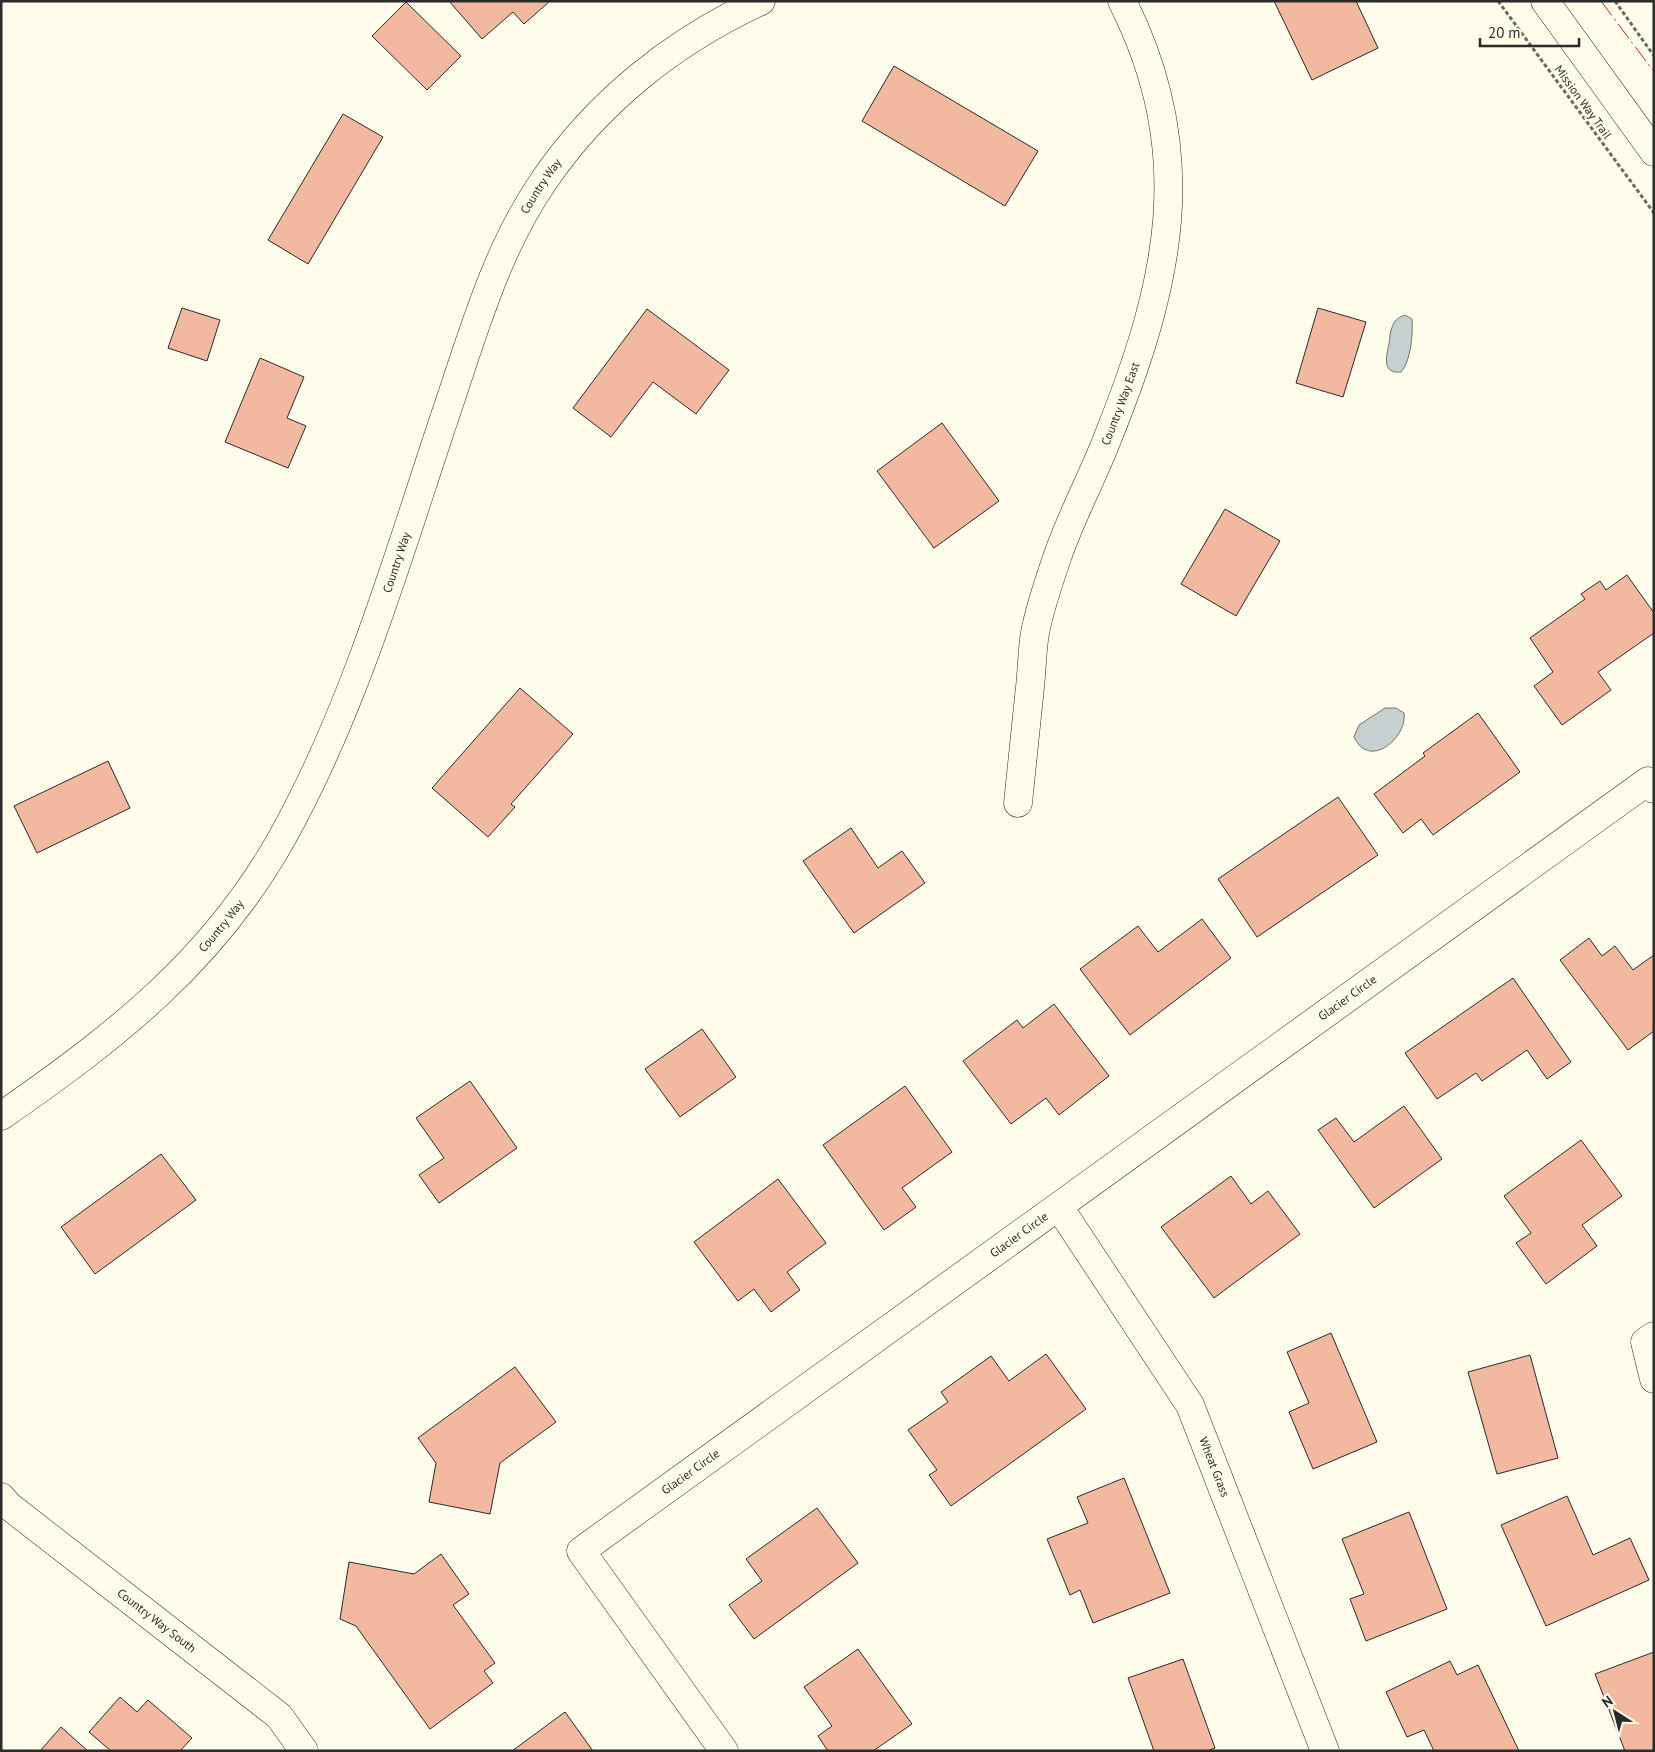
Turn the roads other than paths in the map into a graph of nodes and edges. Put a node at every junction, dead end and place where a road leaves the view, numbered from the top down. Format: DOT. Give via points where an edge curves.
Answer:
graph roads {
  1 [pos="761,1"];
  2 [pos="1122,1"];
  3 [pos="1545,1"];
  4 [pos="1654,152"];
  5 [pos="1654,789"];
  6 [pos="1018,803"];
  7 [pos="1,1116"];
  8 [pos="1058,1207"];
  9 [pos="1654,1336"];
  10 [pos="1654,1379"];
  11 [pos="1,1497"];
  12 [pos="304,1751"];
  13 [pos="724,1751"];
  14 [pos="1325,1751"];
  1 -- 7 [label="street, Country Way" via="692,37 645,72 595,117 542,182 520,218 486,293 354,682 321,763 280,841 232,914 205,948 143,1010 74,1065"];
  2 -- 6 [label="street, Country Way East" via="1155,86 1164,123 1169,160 1167,240 1160,279 1137,358 1059,552 1035,632"];
  3 -- 4 [label="street"];
  5 -- 8 [label="street, Glacier Circle" via="1648,781"];
  8 -- 13 [label="street, Glacier Circle" via="581,1551"];
  8 -- 14 [label="street, Wheat Grass" via="1190,1405"];
  9 -- 10 [label="street" via="1645,1342"];
  11 -- 12 [label="street, Country Way South" via="279,1716"];
}
